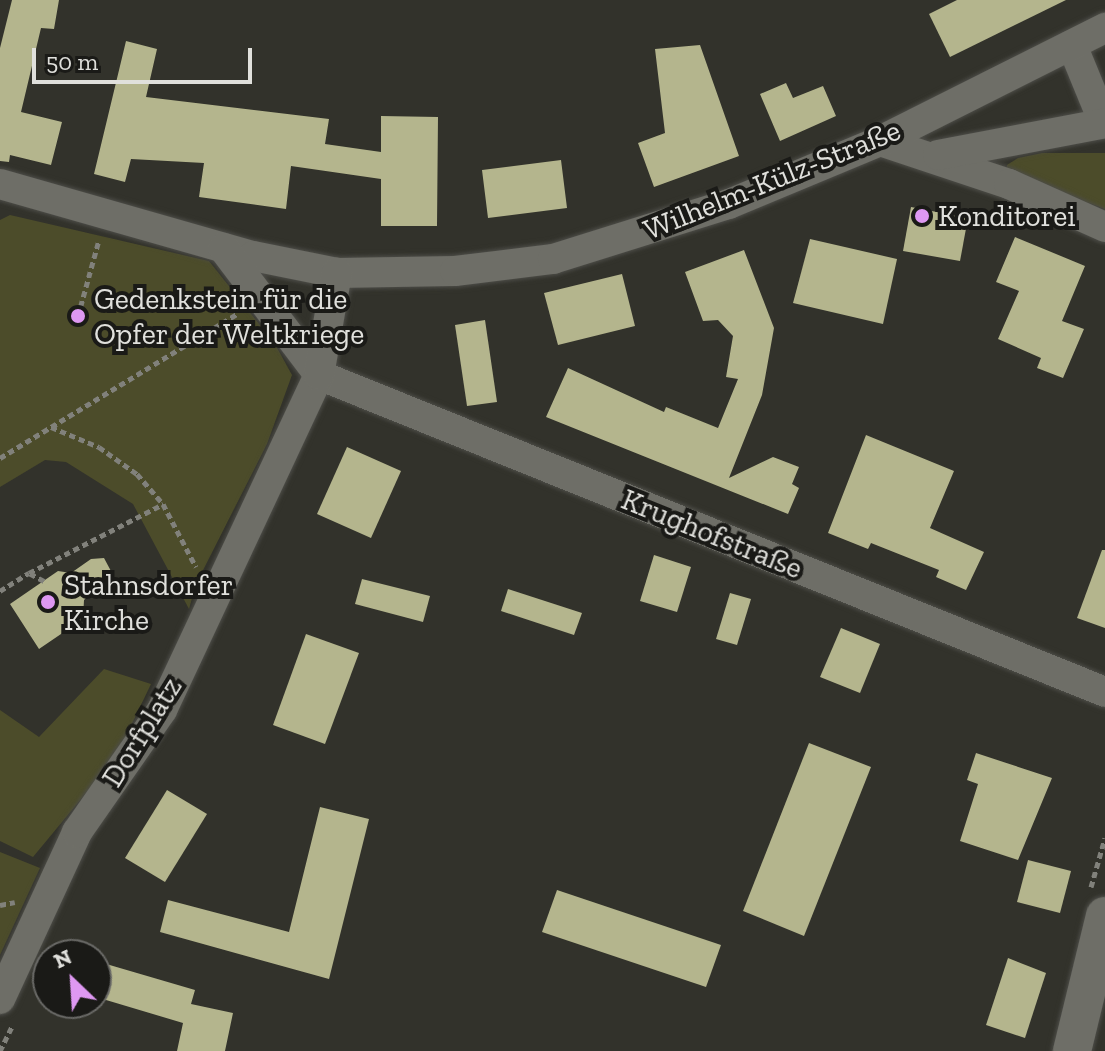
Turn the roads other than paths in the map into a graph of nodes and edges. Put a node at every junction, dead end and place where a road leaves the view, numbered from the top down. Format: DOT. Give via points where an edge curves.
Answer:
graph roads {
  1 [pos="1105,28"];
  2 [pos="1072,45"];
  3 [pos="1104,123"];
  4 [pos="880,141"];
  5 [pos="932,156"];
  6 [pos="0,184"];
  7 [pos="34,193"];
  8 [pos="0,205"];
  9 [pos="1105,227"];
  10 [pos="223,248"];
  11 [pos="337,273"];
  12 [pos="319,375"];
  13 [pos="1105,692"];
  14 [pos="1105,916"];
  15 [pos="1099,957"];
  16 [pos="0,999"];
  17 [pos="1072,1051"];
  1 -- 2 [label="street, Wilhelm-Külz-Straße"];
  2 -- 3 [label="street"];
  2 -- 4 [label="street, Wilhelm-Külz-Straße"];
  3 -- 5 [label="street, Wilhelm-Külz-Straße"];
  4 -- 5 [label="street"];
  4 -- 11 [label="street, Wilhelm-Külz-Straße" via="729,204 553,259 455,271"];
  5 -- 9 [label="street, Wilhelm-Külz-Straße"];
  6 -- 7 [label="street, Wilhelm-Külz-Straße"];
  7 -- 8 [label="street"];
  7 -- 10 [label="street, Wilhelm-Külz-Straße"];
  10 -- 11 [label="street, Wilhelm-Külz-Straße"];
  10 -- 12 [label="street"];
  11 -- 12 [label="street, Dorfplatz"];
  12 -- 13 [label="street, Krughofstraße"];
  12 -- 16 [label="street, Dorfplatz" via="162,710 77,832"];
  14 -- 15 [label="street"];
  15 -- 17 [label="street"];
}
